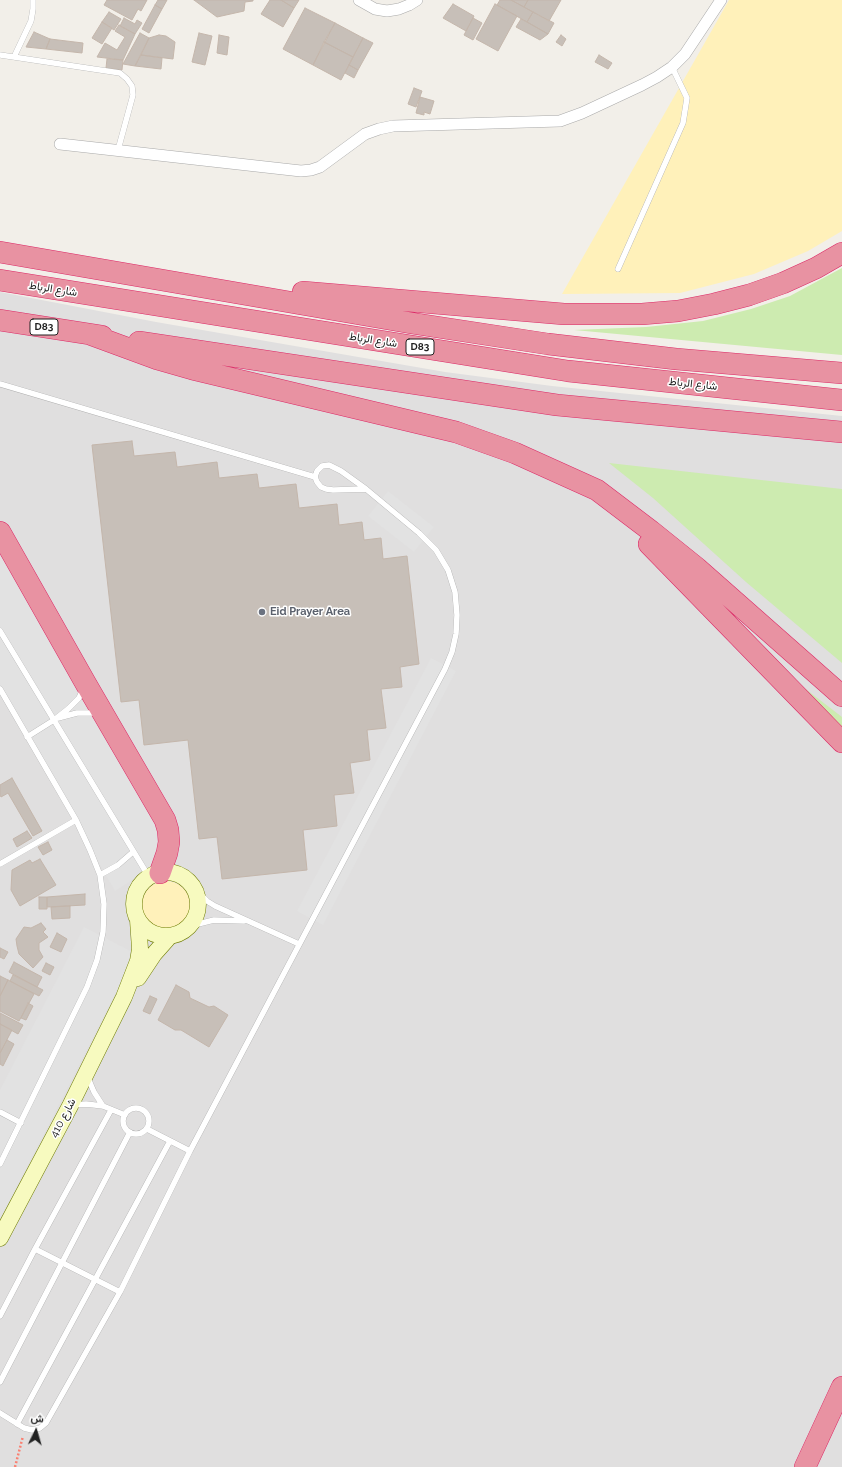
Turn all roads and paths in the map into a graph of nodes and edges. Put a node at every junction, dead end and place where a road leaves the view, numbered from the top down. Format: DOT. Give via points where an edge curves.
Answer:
graph roads {
  1 [pos="33,0"];
  2 [pos="358,0"];
  3 [pos="417,0"];
  4 [pos="720,0"];
  5 [pos="0,55"];
  6 [pos="14,57"];
  7 [pos="672,67"];
  8 [pos="60,144"];
  9 [pos="118,150"];
  10 [pos="0,252"];
  11 [pos="842,253"];
  12 [pos="618,269"];
  13 [pos="0,280"];
  14 [pos="172,281"];
  15 [pos="0,320"];
  16 [pos="89,334"];
  17 [pos="842,373"];
  18 [pos="0,384"];
  19 [pos="842,400"];
  20 [pos="842,432"];
  21 [pos="315,477"];
  22 [pos="366,489"];
  23 [pos="597,490"];
  24 [pos="0,532"];
  25 [pos="0,631"];
  26 [pos="86,684"];
  27 [pos="0,689"];
  28 [pos="842,696"];
  29 [pos="104,714"];
  30 [pos="54,720"];
  31 [pos="27,737"];
  32 [pos="842,742"];
  33 [pos="76,820"];
  34 [pos="133,852"];
  35 [pos="0,864"];
  36 [pos="100,875"];
  37 [pos="154,875"];
  38 [pos="194,888"];
  39 [pos="138,920"];
  40 [pos="250,921"];
  41 [pos="190,926"];
  42 [pos="170,936"];
  43 [pos="299,944"];
  44 [pos="124,997"];
  45 [pos="86,1073"];
  46 [pos="70,1106"];
  47 [pos="103,1106"];
  48 [pos="111,1110"];
  49 [pos="0,1112"];
  50 [pos="125,1115"];
  51 [pos="21,1123"];
  52 [pos="147,1128"];
  53 [pos="130,1132"];
  54 [pos="170,1140"];
  55 [pos="190,1151"];
  56 [pos="0,1164"];
  57 [pos="0,1238"];
  58 [pos="35,1249"];
  59 [pos="62,1263"];
  60 [pos="96,1280"];
  61 [pos="120,1292"];
  62 [pos="0,1316"];
  63 [pos="0,1382"];
  64 [pos="842,1387"];
  65 [pos="842,1404"];
  66 [pos="0,1413"];
  67 [pos="17,1424"];
  68 [pos="24,1428"];
  69 [pos="817,1442"];
  70 [pos="15,1467"];
  71 [pos="805,1467"];
  1 -- 6 [label="lane" via="31,21"];
  2 -- 3 [label="street" via="375,9 387,11 399,9"];
  4 -- 7 [label="street" via="685,54"];
  5 -- 6 [label="lane"];
  6 -- 9 [label="lane" via="120,73 127,78 132,86 133,95"];
  7 -- 9 [label="street" via="642,85 560,121 379,128 365,134 320,167 311,170 292,171"];
  7 -- 12 [label="lane" via="687,98 683,123"];
  8 -- 9 [label="street"];
  10 -- 14 [label="highway"];
  11 -- 14 [label="highway" via="783,283 749,295 678,311 642,314 564,314"];
  13 -- 19 [label="highway, شارع الرباط / D83" via="568,371"];
  14 -- 17 [label="highway" via="548,344 676,359"];
  15 -- 16 [label="highway, D83"];
  16 -- 20 [label="highway, D83" via="557,405"];
  16 -- 23 [label="highway" via="192,369 456,432 515,453"];
  18 -- 21 [label="lane"];
  21 -- 22 [label="lane" via="316,482 326,489"];
  21 -- 22 [label="lane" via="322,466 328,464"];
  22 -- 43 [label="lane" via="436,550 448,570 455,592 456,634 445,669"];
  23 -- 28 [label="highway" via="696,568"];
  23 -- 32 [label="highway"];
  24 -- 26 [label="highway"];
  25 -- 30 [label="lane"];
  26 -- 29 [label="highway"];
  26 -- 30 [label="lane" via="79,698"];
  27 -- 31 [label="lane"];
  29 -- 30 [label="lane" via="77,713"];
  29 -- 37 [label="highway" via="165,820 169,842 167,853"];
  30 -- 31 [label="lane"];
  30 -- 34 [label="lane"];
  31 -- 33 [label="lane"];
  33 -- 35 [label="lane"];
  33 -- 36 [label="lane"];
  34 -- 36 [label="lane" via="118,865"];
  34 -- 37 [label="lane"];
  36 -- 51 [label="lane" via="104,904 103,932 97,960 87,987"];
  37 -- 38 [label="street" via="170,872 180,875"];
  37 -- 39 [label="street" via="140,886 135,896"];
  38 -- 40 [label="lane" via="215,906"];
  38 -- 41 [label="street" via="198,908"];
  39 -- 42 [label="street" via="152,932"];
  39 -- 44 [label="street, شارع 410" via="138,961"];
  40 -- 41 [label="lane" via="214,920"];
  40 -- 43 [label="lane"];
  41 -- 42 [label="street" via="181,933"];
  42 -- 44 [label="street, شارع 410"];
  43 -- 55 [label="lane"];
  44 -- 45 [label="street, شارع 410"];
  45 -- 46 [label="street, شارع 410"];
  45 -- 47 [label="lane"];
  46 -- 47 [label="lane"];
  46 -- 57 [label="street, شارع 410"];
  47 -- 48 [label="lane"];
  48 -- 50 [label="lane"];
  48 -- 58 [label="lane"];
  49 -- 51 [label="lane"];
  50 -- 52 [label="lane" via="136,1108 145,1111 149,1119"];
  50 -- 53 [label="lane" via="124,1124"];
  51 -- 56 [label="lane"];
  52 -- 53 [label="lane" via="139,1134"];
  52 -- 54 [label="lane"];
  53 -- 59 [label="lane"];
  54 -- 55 [label="lane"];
  54 -- 60 [label="lane"];
  55 -- 61 [label="lane"];
  58 -- 59 [label="lane"];
  58 -- 62 [label="lane"];
  59 -- 60 [label="lane"];
  59 -- 63 [label="lane"];
  60 -- 61 [label="lane"];
  60 -- 67 [label="lane"];
  61 -- 68 [label="lane" via="46,1423 32,1430"];
  64 -- 69 [label="highway"];
  65 -- 69 [label="highway"];
  66 -- 67 [label="lane"];
  67 -- 68 [label="lane"];
  68 -- 70 [label="path"];
  69 -- 71 [label="highway"];
}
